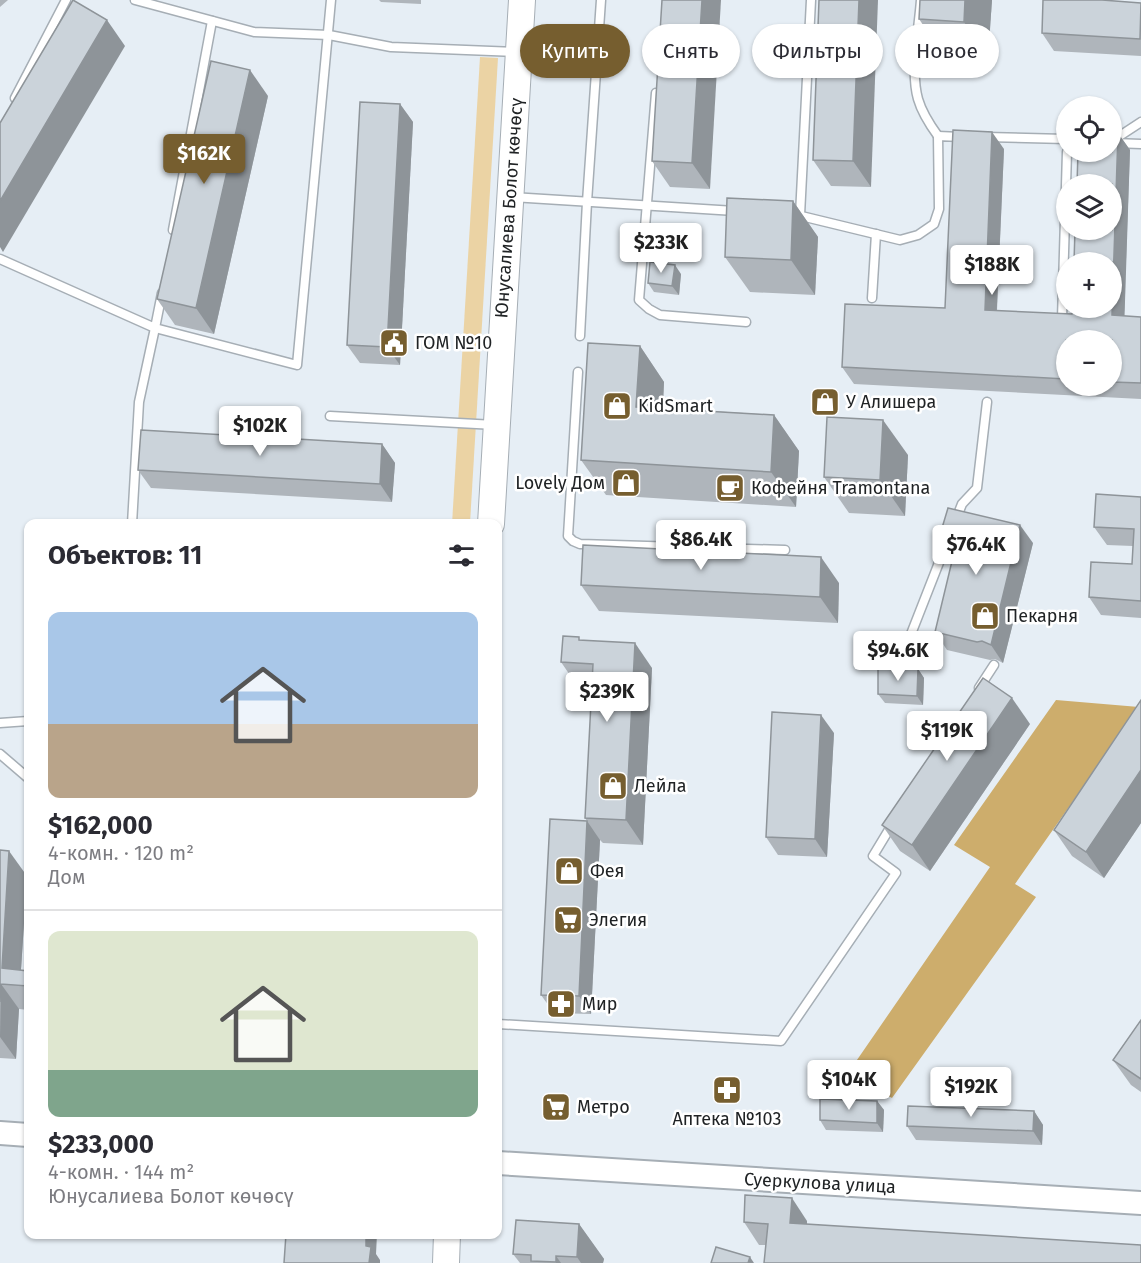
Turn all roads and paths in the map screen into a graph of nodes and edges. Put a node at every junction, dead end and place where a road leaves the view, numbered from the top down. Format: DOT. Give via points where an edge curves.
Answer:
graph roads {
  1 [pos="66,0"];
  2 [pos="135,0"];
  3 [pos="331,0"];
  4 [pos="522,0"];
  5 [pos="601,0"];
  6 [pos="811,0"];
  7 [pos="921,0"];
  8 [pos="212,21"];
  9 [pos="329,35"];
  10 [pos="519,52"];
  11 [pos="657,80"];
  12 [pos="10,109"];
  13 [pos="1141,122"];
  14 [pos="1122,135"];
  15 [pos="938,136"];
  16 [pos="1056,139"];
  17 [pos="1122,143"];
  18 [pos="1141,144"];
  19 [pos="1067,162"];
  20 [pos="510,196"];
  21 [pos="587,202"];
  22 [pos="647,206"];
  23 [pos="741,211"];
  24 [pos="789,214"];
  25 [pos="800,215"];
  26 [pos="876,234"];
  27 [pos="172,237"];
  28 [pos="0,259"];
  29 [pos="164,282"];
  30 [pos="872,298"];
  31 [pos="1062,319"];
  32 [pos="746,322"];
  33 [pos="155,328"];
  34 [pos="580,336"];
  35 [pos="578,372"];
  36 [pos="987,402"];
  37 [pos="330,416"];
  38 [pos="495,425"];
  39 [pos="132,519"];
  40 [pos="491,519"];
  41 [pos="785,550"];
  42 [pos="902,657"];
  43 [pos="994,665"];
  44 [pos="973,698"];
  45 [pos="24,721"];
  46 [pos="0,723"];
  47 [pos="0,754"];
  48 [pos="24,775"];
  49 [pos="898,816"];
  50 [pos="502,1024"];
  51 [pos="0,1133"];
  52 [pos="24,1135"];
  53 [pos="502,1163"];
  54 [pos="1141,1203"];
  55 [pos="447,1239"];
  56 [pos="446,1263"];
  1 -- 12 [label="lane"];
  2 -- 8 [label="lane"];
  3 -- 9 [label="lane"];
  4 -- 10 [label="main road, Юнусалиева Болот көчөсү"];
  5 -- 21 [label="lane"];
  6 -- 25 [label="lane"];
  7 -- 15 [label="lane" via="915,70 917,98"];
  8 -- 9 [label="lane" via="254,32"];
  8 -- 27 [label="lane"];
  9 -- 10 [label="lane" via="391,47"];
  9 -- 33 [label="lane" via="297,365"];
  10 -- 20 [label="main road, Юнусалиева Болот көчөсү"];
  11 -- 22 [label="lane"];
  13 -- 14 [label="lane"];
  15 -- 16 [label="lane"];
  15 -- 26 [label="lane" via="939,209 934,224 918,235 900,240"];
  17 -- 18 [label="lane"];
  19 -- 31 [label="lane"];
  20 -- 21 [label="lane"];
  20 -- 38 [label="main road, Юнусалиева Болот көчөсү"];
  21 -- 22 [label="lane"];
  21 -- 34 [label="lane"];
  22 -- 23 [label="lane"];
  22 -- 32 [label="lane" via="639,300 660,315"];
  24 -- 25 [label="lane"];
  25 -- 26 [label="lane"];
  26 -- 30 [label="lane"];
  28 -- 33 [label="lane"];
  29 -- 33 [label="lane"];
  33 -- 39 [label="lane" via="140,402"];
  35 -- 41 [label="lane" via="568,536 573,541"];
  36 -- 42 [label="lane" via="977,488 962,504"];
  37 -- 38 [label="lane"];
  38 -- 40 [label="main road, Юнусалиева Болот көчөсү"];
  43 -- 44 [label="lane"];
  45 -- 46 [label="lane"];
  47 -- 48 [label="lane"];
  49 -- 50 [label="lane" via="873,856 896,873 781,1041"];
  51 -- 52 [label="main road"];
  53 -- 54 [label="main road, Суеркулова улица"];
  55 -- 56 [label="main road"];
}
